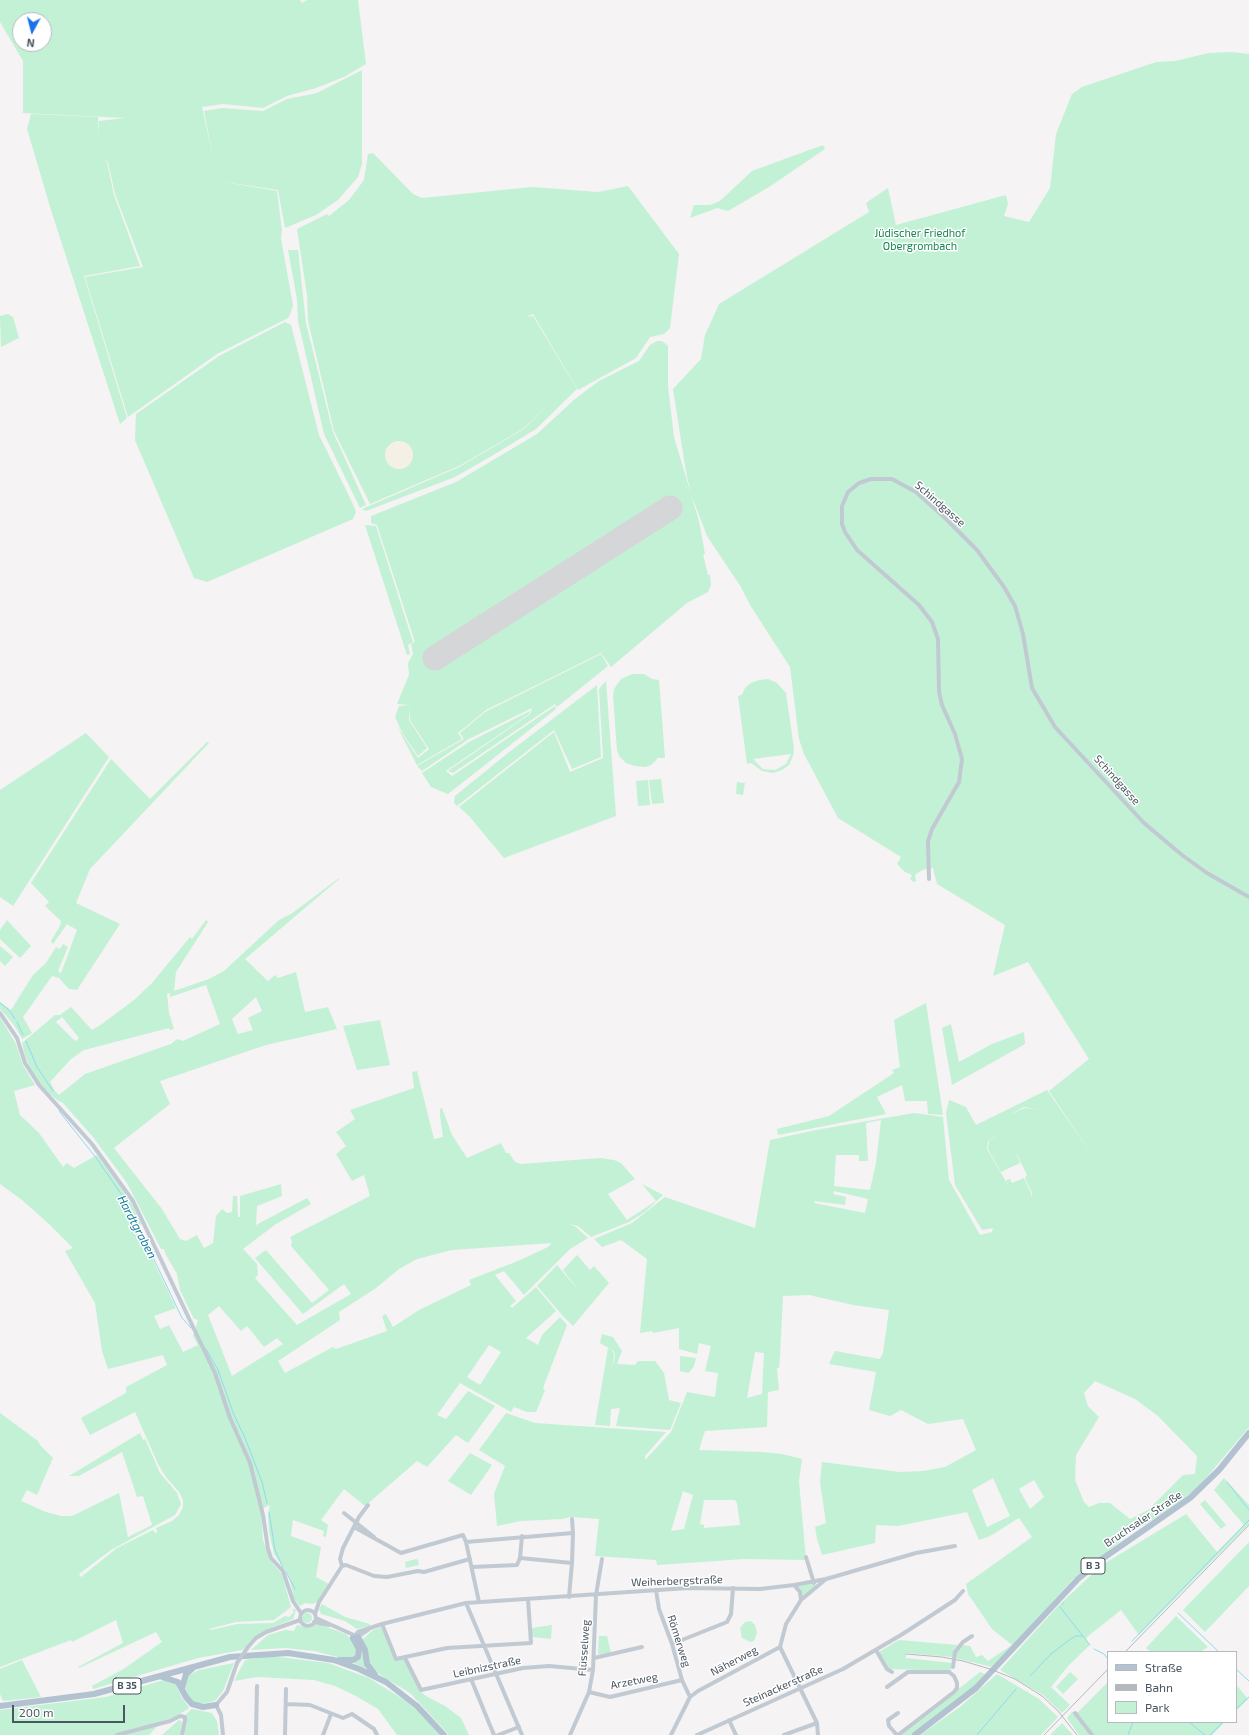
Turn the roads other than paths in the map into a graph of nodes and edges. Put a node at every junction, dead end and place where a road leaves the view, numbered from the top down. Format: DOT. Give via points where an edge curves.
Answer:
graph roads {
  1 [pos="929,879"];
  2 [pos="1249,897"];
  3 [pos="0,1013"];
  4 [pos="1249,1433"];
  5 [pos="368,1505"];
  6 [pos="344,1513"];
  7 [pos="572,1519"];
  8 [pos="356,1522"];
  9 [pos="354,1527"];
  10 [pos="573,1534"];
  11 [pos="522,1536"];
  12 [pos="379,1541"];
  13 [pos="466,1542"];
  14 [pos="955,1546"];
  15 [pos="806,1557"];
  16 [pos="520,1558"];
  17 [pos="470,1559"];
  18 [pos="602,1559"];
  19 [pos="572,1563"];
  20 [pos="342,1566"];
  21 [pos="472,1567"];
  22 [pos="826,1579"];
  23 [pos="814,1582"];
  24 [pos="794,1585"];
  25 [pos="733,1588"];
  26 [pos="816,1589"];
  27 [pos="656,1590"];
  28 [pos="963,1591"];
  29 [pos="596,1595"];
  30 [pos="569,1597"];
  31 [pos="528,1599"];
  32 [pos="801,1600"];
  33 [pos="319,1602"];
  34 [pos="479,1602"];
  35 [pos="466,1603"];
  36 [pos="310,1610"];
  37 [pos="302,1612"];
  38 [pos="315,1618"];
  39 [pos="300,1620"];
  40 [pos="382,1624"];
  41 [pos="354,1636"];
  42 [pos="972,1636"];
  43 [pos="672,1644"];
  44 [pos="484,1645"];
  45 [pos="642,1647"];
  46 [pos="780,1647"];
  47 [pos="876,1650"];
  48 [pos="404,1658"];
  49 [pos="594,1658"];
  50 [pos="334,1660"];
  51 [pos="195,1666"];
  52 [pos="593,1670"];
  53 [pos="496,1672"];
  54 [pos="892,1672"];
  55 [pos="952,1673"];
  56 [pos="160,1676"];
  57 [pos="378,1678"];
  58 [pos="471,1679"];
  59 [pos="682,1680"];
  60 [pos="257,1686"];
  61 [pos="887,1687"];
  62 [pos="182,1688"];
  63 [pos="286,1688"];
  64 [pos="802,1689"];
  65 [pos="588,1692"];
  66 [pos="690,1697"];
  67 [pos="286,1704"];
  68 [pos="216,1705"];
  69 [pos="0,1706"];
  70 [pos="898,1713"];
  71 [pos="1075,1713"];
  72 [pos="331,1714"];
  73 [pos="729,1720"];
  74 [pos="817,1722"];
  75 [pos="519,1727"];
  76 [pos="117,1735"];
  77 [pos="182,1735"];
  78 [pos="223,1735"];
  79 [pos="256,1735"];
  80 [pos="285,1735"];
  81 [pos="323,1735"];
  82 [pos="377,1735"];
  83 [pos="444,1735"];
  84 [pos="494,1735"];
  85 [pos="498,1735"];
  86 [pos="522,1735"];
  87 [pos="570,1735"];
  88 [pos="671,1735"];
  89 [pos="697,1735"];
  90 [pos="736,1735"];
  91 [pos="784,1735"];
  92 [pos="818,1735"];
  93 [pos="897,1735"];
  94 [pos="915,1735"];
  95 [pos="1092,1735"];
  1 -- 2 [label="street, Schindgasse" via="928,841 932,829 959,782 962,759 939,692 938,639 932,622 919,605 857,550 842,524 842,506 848,492 859,483 871,479 892,479 916,492 977,550 1015,606 1023,634 1032,688 1055,727 1144,823 1207,873"];
  3 -- 37 [label="street" via="17,1038 26,1063 39,1085 92,1144 132,1201 215,1373 230,1418 250,1463 271,1558 283,1571 293,1601"];
  4 -- 94 [label="main road, Bruchsaler Straße / B 3" via="1219,1470 1190,1498 1102,1559 1078,1579 968,1695"];
  5 -- 8 [label="street"];
  6 -- 8 [label="street"];
  7 -- 10 [label="street"];
  8 -- 9 [label="street"];
  8 -- 12 [label="street"];
  9 -- 12 [label="street"];
  9 -- 20 [label="street" via="340,1559"];
  10 -- 11 [label="street"];
  10 -- 19 [label="street"];
  11 -- 13 [label="street"];
  11 -- 16 [label="street"];
  12 -- 13 [label="street" via="401,1553 463,1535"];
  13 -- 17 [label="street"];
  14 -- 22 [label="street" via="916,1553"];
  15 -- 23 [label="street"];
  16 -- 19 [label="street"];
  16 -- 21 [label="street" via="517,1565"];
  17 -- 20 [label="street" via="424,1572 387,1577 374,1576 346,1565"];
  17 -- 21 [label="street"];
  18 -- 29 [label="street, Flüsselweg"];
  19 -- 30 [label="street"];
  20 -- 33 [label="street"];
  21 -- 34 [label="street"];
  22 -- 23 [label="street, Weiherbergstraße"];
  22 -- 26 [label="street"];
  23 -- 24 [label="street, Weiherbergstraße"];
  23 -- 26 [label="street"];
  24 -- 25 [label="street, Weiherbergstraße" via="760,1589"];
  24 -- 32 [label="street" via="800,1592"];
  25 -- 27 [label="street, Weiherbergstraße"];
  25 -- 43 [label="street" via="731,1614 727,1622"];
  26 -- 32 [label="street"];
  27 -- 29 [label="street, Weiherbergstraße"];
  27 -- 43 [label="street, Römerweg" via="659,1609"];
  28 -- 47 [label="street, Steinackerstraße" via="955,1600"];
  29 -- 30 [label="street, Weiherbergstraße"];
  29 -- 49 [label="street, Flüsselweg"];
  30 -- 31 [label="street, Weiherbergstraße"];
  31 -- 34 [label="street, Weiherbergstraße"];
  31 -- 44 [label="street" via="531,1644"];
  32 -- 46 [label="street" via="786,1624"];
  33 -- 36 [label="street"];
  33 -- 38 [label="street"];
  34 -- 35 [label="street, Weiherbergstraße"];
  35 -- 40 [label="street, Weiherbergstraße"];
  35 -- 44 [label="street"];
  36 -- 37 [label="street"];
  36 -- 38 [label="street"];
  37 -- 39 [label="street"];
  38 -- 39 [label="street" via="306,1626"];
  38 -- 41 [label="street"];
  39 -- 68 [label="street, bridge" via="256,1638 237,1663 227,1692"];
  40 -- 41 [label="street, Weiherbergstraße"];
  40 -- 48 [label="street" via="396,1659"];
  41 -- 50 [label="main road, B 35" via="360,1649 358,1657 353,1660"];
  41 -- 57 [label="main road" via="365,1650 367,1664"];
  42 -- 55 [label="street, bridge" via="955,1652"];
  43 -- 59 [label="street, Römerweg"];
  44 -- 48 [label="street" via="447,1648"];
  44 -- 53 [label="street"];
  45 -- 49 [label="street"];
  46 -- 64 [label="street"];
  46 -- 66 [label="street, Näherweg"];
  47 -- 54 [label="street" via="887,1669"];
  47 -- 64 [label="street, Steinackerstraße"];
  48 -- 58 [label="street, Leibnizstraße" via="421,1690"];
  49 -- 52 [label="street, Flüsselweg"];
  50 -- 51 [label="main road, B 35" via="274,1653 230,1657"];
  50 -- 57 [label="main road, B 35"];
  51 -- 56 [label="main road, B 35"];
  51 -- 62 [label="main road" via="186,1674"];
  52 -- 53 [label="street, Leibnizstraße" via="549,1666"];
  52 -- 65 [label="street, Flüsselweg"];
  53 -- 58 [label="street, Leibnizstraße"];
  53 -- 75 [label="street"];
  55 -- 61 [label="street" via="908,1672"];
  55 -- 93 [label="street" via="957,1683 954,1692"];
  56 -- 62 [label="main road" via="178,1682"];
  56 -- 69 [label="main road, B 35" via="94,1694"];
  57 -- 83 [label="main road, B 35" via="397,1689 417,1706"];
  58 -- 84 [label="street"];
  59 -- 65 [label="street, Arzetweg" via="610,1697"];
  59 -- 66 [label="street, Römerweg"];
  60 -- 79 [label="street"];
  62 -- 68 [label="main road" via="192,1704 203,1707"];
  63 -- 67 [label="street"];
  64 -- 73 [label="street, Steinackerstraße"];
  64 -- 74 [label="street"];
  65 -- 87 [label="street, Flüsselweg"];
  66 -- 88 [label="street"];
  67 -- 72 [label="street" via="310,1705"];
  67 -- 80 [label="street"];
  68 -- 78 [label="street" via="221,1715"];
  70 -- 93 [label="street" via="888,1722"];
  71 -- 95 [label="street"];
  72 -- 81 [label="street"];
  72 -- 82 [label="street" via="343,1718 352,1714 374,1729"];
  73 -- 89 [label="street, Steinackerstraße"];
  73 -- 90 [label="street"];
  74 -- 91 [label="street"];
  74 -- 92 [label="street"];
  75 -- 85 [label="street"];
  75 -- 86 [label="street"];
  76 -- 77 [label="street" via="180,1716 185,1717"];
}
